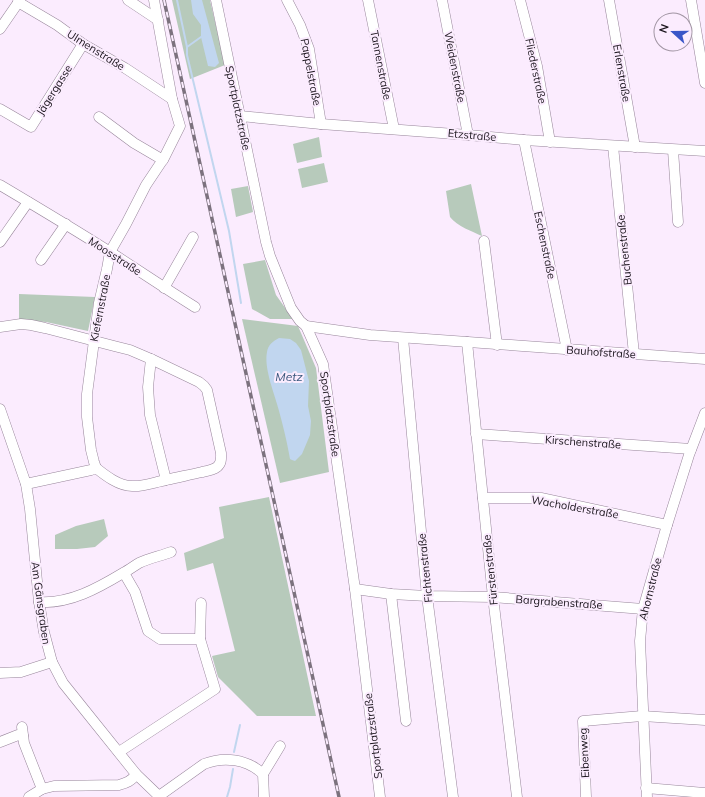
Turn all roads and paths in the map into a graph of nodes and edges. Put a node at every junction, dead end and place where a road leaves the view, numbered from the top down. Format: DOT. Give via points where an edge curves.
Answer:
graph roads {
  1 [pos="128,0"];
  2 [pos="154,0"];
  3 [pos="216,0"];
  4 [pos="287,0"];
  5 [pos="368,0"];
  6 [pos="442,0"];
  7 [pos="520,0"];
  8 [pos="609,0"];
  9 [pos="691,0"];
  10 [pos="19,1"];
  11 [pos="158,20"];
  12 [pos="0,28"];
  13 [pos="83,44"];
  14 [pos="705,84"];
  15 [pos="172,99"];
  16 [pos="0,109"];
  17 [pos="240,116"];
  18 [pos="100,118"];
  19 [pos="321,124"];
  20 [pos="394,129"];
  21 [pos="468,135"];
  22 [pos="524,140"];
  23 [pos="550,142"];
  24 [pos="614,146"];
  25 [pos="635,147"];
  26 [pos="673,150"];
  27 [pos="705,151"];
  28 [pos="163,160"];
  29 [pos="0,185"];
  30 [pos="28,202"];
  31 [pos="678,222"];
  32 [pos="66,224"];
  33 [pos="193,237"];
  34 [pos="484,241"];
  35 [pos="0,242"];
  36 [pos="110,252"];
  37 [pos="41,260"];
  38 [pos="164,288"];
  39 [pos="195,307"];
  40 [pos="306,326"];
  41 [pos="0,327"];
  42 [pos="403,338"];
  43 [pos="93,340"];
  44 [pos="467,342"];
  45 [pos="497,345"];
  46 [pos="567,350"];
  47 [pos="634,354"];
  48 [pos="151,359"];
  49 [pos="705,359"];
  50 [pos="0,408"];
  51 [pos="705,413"];
  52 [pos="476,434"];
  53 [pos="691,449"];
  54 [pos="96,468"];
  55 [pos="166,480"];
  56 [pos="26,484"];
  57 [pos="483,498"];
  58 [pos="667,525"];
  59 [pos="172,552"];
  60 [pos="124,573"];
  61 [pos="355,589"];
  62 [pos="391,594"];
  63 [pos="427,596"];
  64 [pos="493,597"];
  65 [pos="39,602"];
  66 [pos="201,603"];
  67 [pos="643,609"];
  68 [pos="200,639"];
  69 [pos="52,662"];
  70 [pos="0,673"];
  71 [pos="642,716"];
  72 [pos="705,720"];
  73 [pos="406,721"];
  74 [pos="0,742"];
  75 [pos="280,746"];
  76 [pos="119,752"];
  77 [pos="136,774"];
  78 [pos="263,774"];
  79 [pos="42,789"];
  80 [pos="646,793"];
  81 [pos="705,793"];
  82 [pos="29,797"];
  83 [pos="159,797"];
  84 [pos="264,797"];
  85 [pos="380,797"];
  86 [pos="452,797"];
  87 [pos="517,797"];
  88 [pos="586,797"];
  1 -- 11 [label="street"];
  2 -- 11 [label="street, Kiefernstraße"];
  3 -- 17 [label="street, Sportplatzstraße"];
  4 -- 19 [label="street, Pappelstraße" via="309,49"];
  5 -- 20 [label="street, Tannenstraße"];
  6 -- 21 [label="street, Weidenstraße"];
  7 -- 23 [label="street, Fliederstraße" via="537,66"];
  8 -- 25 [label="street, Erlenstraße"];
  9 -- 14 [label="street"];
  10 -- 12 [label="street"];
  10 -- 13 [label="street, Ulmenstraße"];
  11 -- 15 [label="street, Kiefernstraße"];
  13 -- 15 [label="street, Ulmenstraße"];
  13 -- 16 [label="street, Jägergasse" via="31,127"];
  15 -- 28 [label="street, Kiefernstraße" via="180,126"];
  17 -- 19 [label="street, Etzstraße"];
  17 -- 40 [label="street, Sportplatzstraße" via="270,256 291,308"];
  18 -- 28 [label="street"];
  19 -- 20 [label="street, Etzstraße"];
  20 -- 21 [label="street, Etzstraße"];
  21 -- 22 [label="street, Etzstraße"];
  22 -- 23 [label="street, Etzstraße"];
  22 -- 46 [label="street, Eschenstraße"];
  23 -- 24 [label="street, Etzstraße"];
  24 -- 25 [label="street, Etzstraße"];
  24 -- 47 [label="street, Buchenstraße"];
  25 -- 26 [label="street, Etzstraße"];
  26 -- 27 [label="street, Etzstraße"];
  26 -- 31 [label="street"];
  28 -- 36 [label="street, Kiefernstraße" via="146,185"];
  29 -- 30 [label="street, Moosstraße"];
  30 -- 32 [label="street, Moosstraße"];
  30 -- 35 [label="street"];
  32 -- 36 [label="street, Moosstraße"];
  32 -- 37 [label="street"];
  33 -- 38 [label="street"];
  34 -- 45 [label="street"];
  36 -- 38 [label="street, Moosstraße"];
  36 -- 43 [label="street, Kiefernstraße"];
  38 -- 39 [label="street, Moosstraße"];
  40 -- 42 [label="street, Bauhofstraße"];
  40 -- 61 [label="street, Sportplatzstraße" via="323,364"];
  41 -- 43 [label="street" via="31,325"];
  42 -- 44 [label="street, Bauhofstraße"];
  42 -- 63 [label="street, Fichtenstraße"];
  43 -- 48 [label="street" via="130,350"];
  43 -- 54 [label="street, Kiefernstraße" via="87,417"];
  44 -- 45 [label="street, Bauhofstraße"];
  44 -- 52 [label="street, Fürstenstraße"];
  45 -- 46 [label="street, Bauhofstraße"];
  46 -- 47 [label="street, Bauhofstraße"];
  47 -- 49 [label="street, Bauhofstraße"];
  48 -- 55 [label="street" via="148,387 150,415"];
  48 -- 55 [label="street" via="199,382 207,390 221,453 218,466"];
  50 -- 56 [label="street, Am Gänsgraben"];
  51 -- 53 [label="street, Ahornstraße"];
  52 -- 53 [label="street, Kirschenstraße"];
  52 -- 57 [label="street, Fürstenstraße"];
  53 -- 58 [label="street, Ahornstraße"];
  54 -- 55 [label="street" via="112,479 133,487"];
  54 -- 56 [label="street"];
  56 -- 65 [label="street, Am Gänsgraben"];
  57 -- 58 [label="street, Wacholderstraße" via="541,498"];
  57 -- 64 [label="street, Fürstenstraße"];
  58 -- 67 [label="street, Ahornstraße"];
  59 -- 60 [label="street" via="140,563"];
  60 -- 65 [label="street" via="81,596 62,601"];
  60 -- 68 [label="street" via="135,592 148,631 160,638"];
  61 -- 62 [label="street, Bargrabenstraße"];
  61 -- 85 [label="street, Sportplatzstraße"];
  62 -- 63 [label="street, Bargrabenstraße"];
  62 -- 73 [label="street"];
  63 -- 64 [label="street, Bargrabenstraße"];
  63 -- 86 [label="street, Fichtenstraße"];
  64 -- 67 [label="street, Bargrabenstraße"];
  64 -- 87 [label="street, Fürstenstraße"];
  65 -- 69 [label="street, Am Gänsgraben"];
  66 -- 68 [label="street"];
  67 -- 71 [label="street, Ahornstraße" via="640,641"];
  68 -- 76 [label="street" via="215,689"];
  69 -- 70 [label="street" via="21,672"];
  69 -- 76 [label="street, Am Gänsgraben" via="63,684"];
  71 -- 72 [label="street"];
  71 -- 80 [label="street, Ahornstraße"];
  71 -- 88 [label="street, Eibenweg" via="583,721"];
  74 -- 79 [label="street" via="23,732 24,744"];
  75 -- 78 [label="street"];
  76 -- 77 [label="street, Am Gänsgraben"];
  77 -- 79 [label="street" via="128,783 119,785 54,786"];
  77 -- 83 [label="street, Am Gänsgraben"];
  78 -- 83 [label="street" via="257,768 236,760 212,761 196,769"];
  78 -- 84 [label="street"];
  79 -- 82 [label="street"];
  80 -- 81 [label="street"];
}
